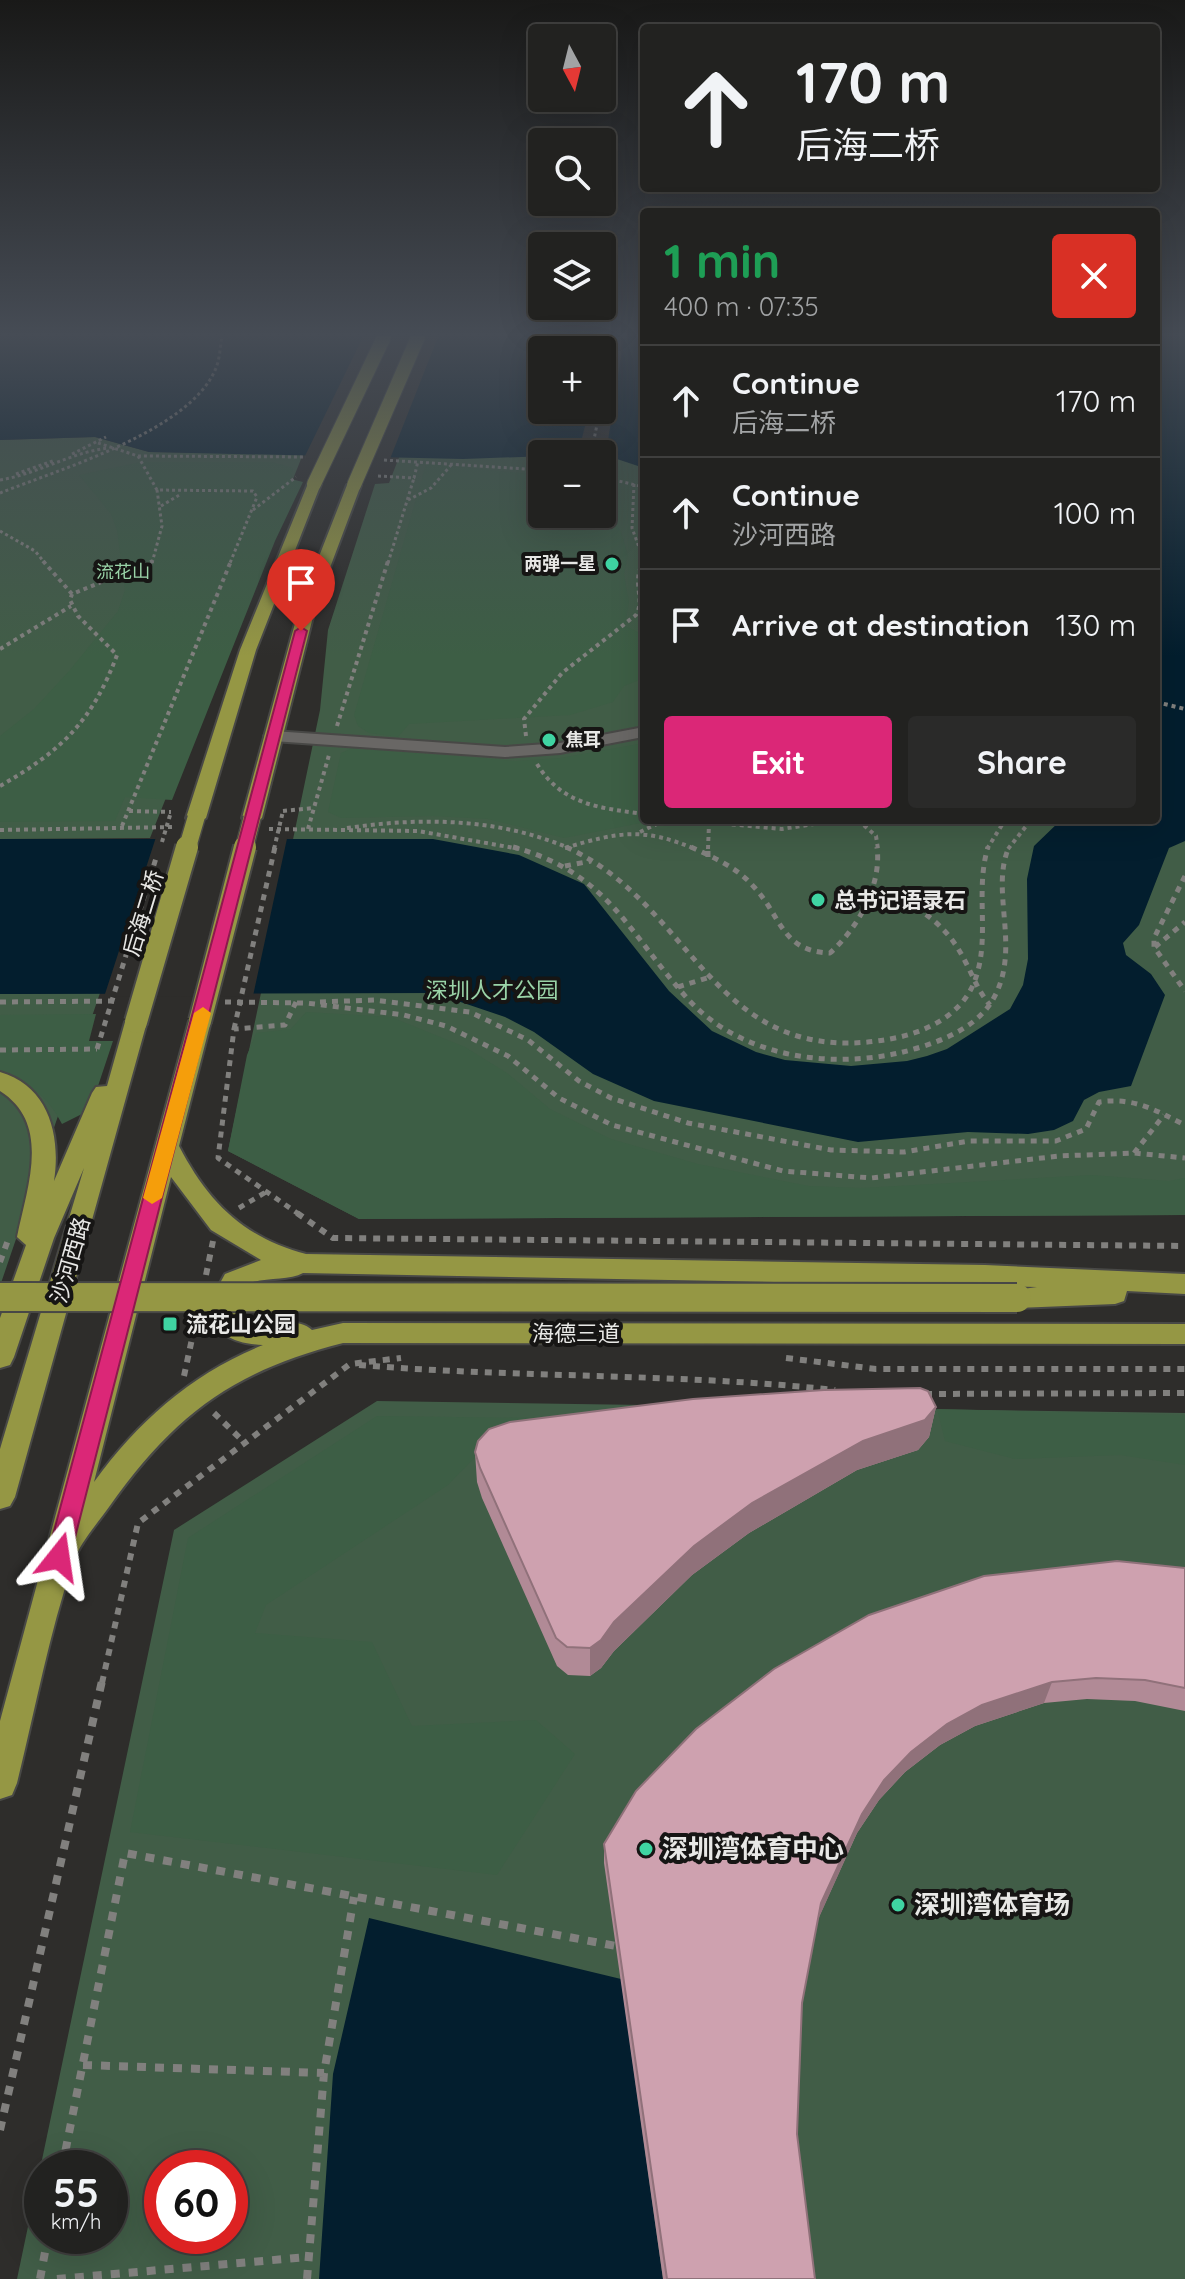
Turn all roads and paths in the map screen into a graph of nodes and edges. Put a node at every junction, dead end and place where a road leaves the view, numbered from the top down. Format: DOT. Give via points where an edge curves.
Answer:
graph roads {
  1 [pos="98,443"];
  2 [pos="99,443"];
  3 [pos="123,443"];
  4 [pos="326,443"];
  5 [pos="372,443"];
  6 [pos="114,448"];
  7 [pos="138,456"];
  8 [pos="312,457"];
  9 [pos="373,459"];
  10 [pos="418,461"];
  11 [pos="453,463"];
  12 [pos="528,469"];
  13 [pos="378,476"];
  14 [pos="9,477"];
  15 [pos="414,478"];
  16 [pos="307,479"];
  17 [pos="0,480"];
  18 [pos="616,480"];
  19 [pos="634,484"];
  20 [pos="640,486"];
  21 [pos="157,490"];
  22 [pos="0,493"];
  23 [pos="181,494"];
  24 [pos="407,501"];
  25 [pos="161,506"];
  26 [pos="253,511"];
  27 [pos="0,531"];
  28 [pos="640,551"];
  29 [pos="640,566"];
  30 [pos="72,594"];
  31 [pos="640,600"];
  32 [pos="71,606"];
  33 [pos="640,609"];
  34 [pos="0,649"];
  35 [pos="1160,703"];
  36 [pos="1185,709"];
  37 [pos="337,727"];
  38 [pos="640,733"];
  39 [pos="273,736"];
  40 [pos="531,752"];
  41 [pos="326,767"];
  42 [pos="0,786"];
  43 [pos="314,808"];
  44 [pos="129,811"];
  45 [pos="640,813"];
  46 [pos="190,823"];
  47 [pos="256,823"];
  48 [pos="656,824"];
  49 [pos="709,824"];
  50 [pos="818,824"];
  51 [pos="862,824"];
  52 [pos="1002,824"];
  53 [pos="1027,824"];
  54 [pos="122,826"];
  55 [pos="308,829"];
  56 [pos="0,830"];
  57 [pos="336,830"];
  58 [pos="639,832"];
  59 [pos="564,848"];
  60 [pos="708,857"];
  61 [pos="592,861"];
  62 [pos="564,866"];
  63 [pos="1185,876"];
  64 [pos="871,891"];
  65 [pos="1185,922"];
  66 [pos="1154,947"];
  67 [pos="707,978"];
  68 [pos="973,986"];
  69 [pos="678,987"];
  70 [pos="1185,991"];
  71 [pos="0,1002"];
  72 [pos="306,1003"];
  73 [pos="990,1005"];
  74 [pos="132,1012"];
  75 [pos="234,1029"];
  76 [pos="0,1050"];
  77 [pos="0,1080"];
  78 [pos="1164,1115"];
  79 [pos="1185,1125"];
  80 [pos="166,1144"];
  81 [pos="1134,1153"];
  82 [pos="1185,1158"];
  83 [pos="0,1232"];
  84 [pos="1185,1246"];
  85 [pos="0,1262"];
  86 [pos="348,1267"];
  87 [pos="1185,1286"];
  88 [pos="11,1294"];
  89 [pos="1110,1294"];
  90 [pos="343,1333"];
  91 [pos="1122,1334"];
  92 [pos="1185,1334"];
  93 [pos="412,1356"];
  94 [pos="0,1357"];
  95 [pos="780,1357"];
  96 [pos="350,1364"];
  97 [pos="1185,1369"];
  98 [pos="849,1392"];
  99 [pos="1185,1393"];
  100 [pos="909,1394"];
  101 [pos="0,1497"];
  102 [pos="59,1557"];
  103 [pos="0,1783"];
  104 [pos="354,1897"];
  105 [pos="616,1946"];
  106 [pos="83,2065"];
  107 [pos="324,2073"];
  108 [pos="0,2130"];
  109 [pos="66,2150"];
  110 [pos="45,2254"];
  111 [pos="308,2257"];
  112 [pos="40,2279"];
  113 [pos="57,2279"];
  114 [pos="307,2279"];
  1 -- 14 [label="path"];
  2 -- 6 [label="path"];
  3 -- 6 [label="path"];
  4 -- 16 [label="main road, bridge"];
  5 -- 39 [label="main road, bridge" via="308,605"];
  6 -- 7 [label="path"];
  6 -- 14 [label="path" via="91,450 26,476"];
  6 -- 22 [label="path"];
  7 -- 8 [label="path"];
  7 -- 21 [label="path"];
  9 -- 10 [label="path"];
  10 -- 11 [label="path"];
  10 -- 15 [label="path"];
  11 -- 12 [label="path"];
  11 -- 24 [label="path" via="431,488"];
  13 -- 15 [label="path"];
  14 -- 17 [label="path"];
  15 -- 24 [label="path"];
  16 -- 26 [label="path"];
  16 -- 46 [label="main road"];
  18 -- 19 [label="path"];
  19 -- 20 [label="path"];
  19 -- 28 [label="path" via="632,528"];
  21 -- 23 [label="path"];
  21 -- 25 [label="path"];
  23 -- 25 [label="path"];
  23 -- 26 [label="path" via="243,488 257,497"];
  24 -- 37 [label="path"];
  25 -- 30 [label="path" via="162,526 152,564"];
  26 -- 44 [label="path"];
  27 -- 30 [label="path" via="35,551"];
  29 -- 31 [label="path" via="634,580"];
  30 -- 32 [label="path"];
  32 -- 34 [label="path"];
  32 -- 42 [label="path" via="117,655 105,689 80,730"];
  33 -- 40 [label="path" via="627,628 579,657 528,711 524,730"];
  35 -- 36 [label="path"];
  38 -- 40 [label="lane"];
  39 -- 40 [label="lane"];
  39 -- 47 [label="main road"];
  40 -- 45 [label="path" via="547,785 566,797"];
  41 -- 43 [label="path"];
  43 -- 55 [label="path"];
  43 -- 75 [label="path, bridge" via="283,811"];
  44 -- 54 [label="path"];
  44 -- 76 [label="path, bridge" via="171,812 97,1049"];
  46 -- 54 [label="path"];
  46 -- 74 [label="main road, 后海二桥, bridge"];
  47 -- 55 [label="path"];
  47 -- 80 [label="main road, bridge"];
  48 -- 58 [label="path"];
  49 -- 50 [label="path"];
  49 -- 60 [label="path"];
  51 -- 64 [label="path" via="879,847"];
  52 -- 68 [label="path" via="988,840 980,878 985,926"];
  53 -- 73 [label="path" via="1005,856 1008,945"];
  54 -- 56 [label="path"];
  55 -- 57 [label="path"];
  57 -- 59 [label="path" via="389,820 473,823 529,834"];
  57 -- 62 [label="path" via="489,840"];
  58 -- 59 [label="path"];
  58 -- 60 [label="path"];
  59 -- 61 [label="path"];
  60 -- 64 [label="path" via="754,885 792,943 810,953 830,953 842,945"];
  61 -- 62 [label="path"];
  61 -- 67 [label="path" via="637,895"];
  62 -- 69 [label="path" via="593,885"];
  63 -- 66 [label="path"];
  64 -- 68 [label="path" via="926,910 955,943"];
  65 -- 66 [label="path"];
  66 -- 70 [label="path"];
  67 -- 68 [label="path" via="745,1014 793,1035 836,1044 893,1040 937,1025"];
  67 -- 69 [label="path"];
  68 -- 73 [label="path"];
  69 -- 73 [label="path" via="708,1018 733,1034 833,1059 872,1059 934,1045 961,1032"];
  71 -- 74 [label="path" via="81,1001"];
  72 -- 75 [label="path" via="296,1002 285,1025"];
  72 -- 78 [label="path" via="374,1000 470,1012 528,1040 579,1081 611,1098 688,1123 831,1150 904,1152 969,1141 1056,1141 1086,1129 1099,1102 1123,1097 1142,1100"];
  72 -- 81 [label="path" via="404,1015 446,1026 508,1056 559,1098 612,1125 783,1171 871,1178 1059,1156"];
  74 -- 88 [label="main road" via="52,1209"];
  74 -- 101 [label="main road, 沙河西路" via="67,1273"];
  75 -- 84 [label="path" via="218,1158 333,1238"];
  77 -- 88 [label="main road" via="33,1106 45,1132 44,1157"];
  78 -- 79 [label="path"];
  78 -- 81 [label="path"];
  80 -- 86 [label="main road" via="194,1195 235,1236 278,1258"];
  80 -- 102 [label="main road"];
  81 -- 82 [label="path"];
  83 -- 85 [label="path" via="10,1232"];
  86 -- 87 [label="main road" via="985,1275"];
  86 -- 90 [label="main road" via="245,1274 224,1291 220,1308 227,1323 245,1333"];
  87 -- 89 [label="main road"];
  88 -- 89 [label="main road, bridge"];
  88 -- 94 [label="main road"];
  89 -- 91 [label="main road"];
  90 -- 91 [label="main road, 海德三道"];
  90 -- 102 [label="main road, 海德三道" via="281,1347 193,1393 130,1454"];
  91 -- 92 [label="main road, 海德三道"];
  93 -- 96 [label="path"];
  95 -- 97 [label="path" via="876,1369"];
  96 -- 98 [label="path" via="432,1372 767,1381"];
  96 -- 108 [label="path" via="138,1523"];
  99 -- 100 [label="path"];
  102 -- 103 [label="main road"];
  104 -- 105 [label="path"];
  104 -- 106 [label="path" via="125,1853"];
  104 -- 107 [label="path"];
  106 -- 107 [label="path"];
  106 -- 109 [label="path"];
  107 -- 111 [label="path"];
  110 -- 112 [label="path"];
  111 -- 113 [label="path"];
  111 -- 114 [label="path"];
}
